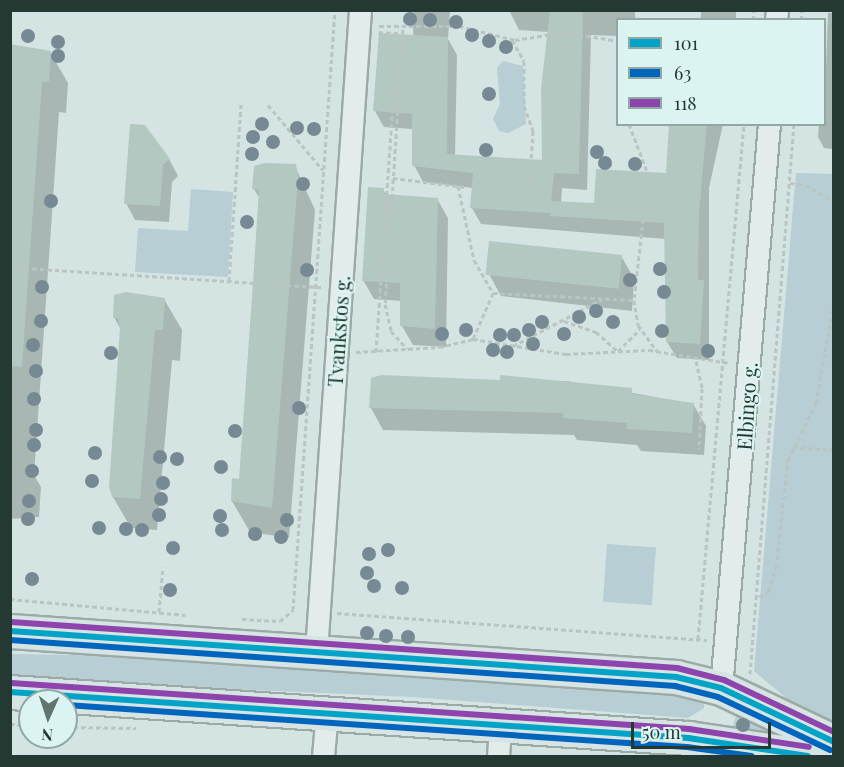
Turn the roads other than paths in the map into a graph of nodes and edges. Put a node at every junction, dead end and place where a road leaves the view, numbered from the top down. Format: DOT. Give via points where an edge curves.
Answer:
graph roads {
  1 [pos="360,10"];
  2 [pos="769,126"];
  3 [pos="10,631"];
  4 [pos="316,652"];
  5 [pos="721,687"];
  6 [pos="10,692"];
  7 [pos="327,712"];
  8 [pos="658,736"];
  9 [pos="499,741"];
  10 [pos="834,742"];
  11 [pos="323,756"];
  12 [pos="808,756"];
  1 -- 4 [label="street, Tvankstos g."];
  2 -- 5 [label="street, Elbingo g."];
  3 -- 4 [label="main road"];
  4 -- 5 [label="main road" via="676,677"];
  5 -- 8 [label="main road" via="712,721"];
  5 -- 10 [label="main road"];
  6 -- 7 [label="main road"];
  7 -- 9 [label="main road"];
  7 -- 11 [label="street"];
  8 -- 9 [label="main road"];
  8 -- 12 [label="main road"];
}
